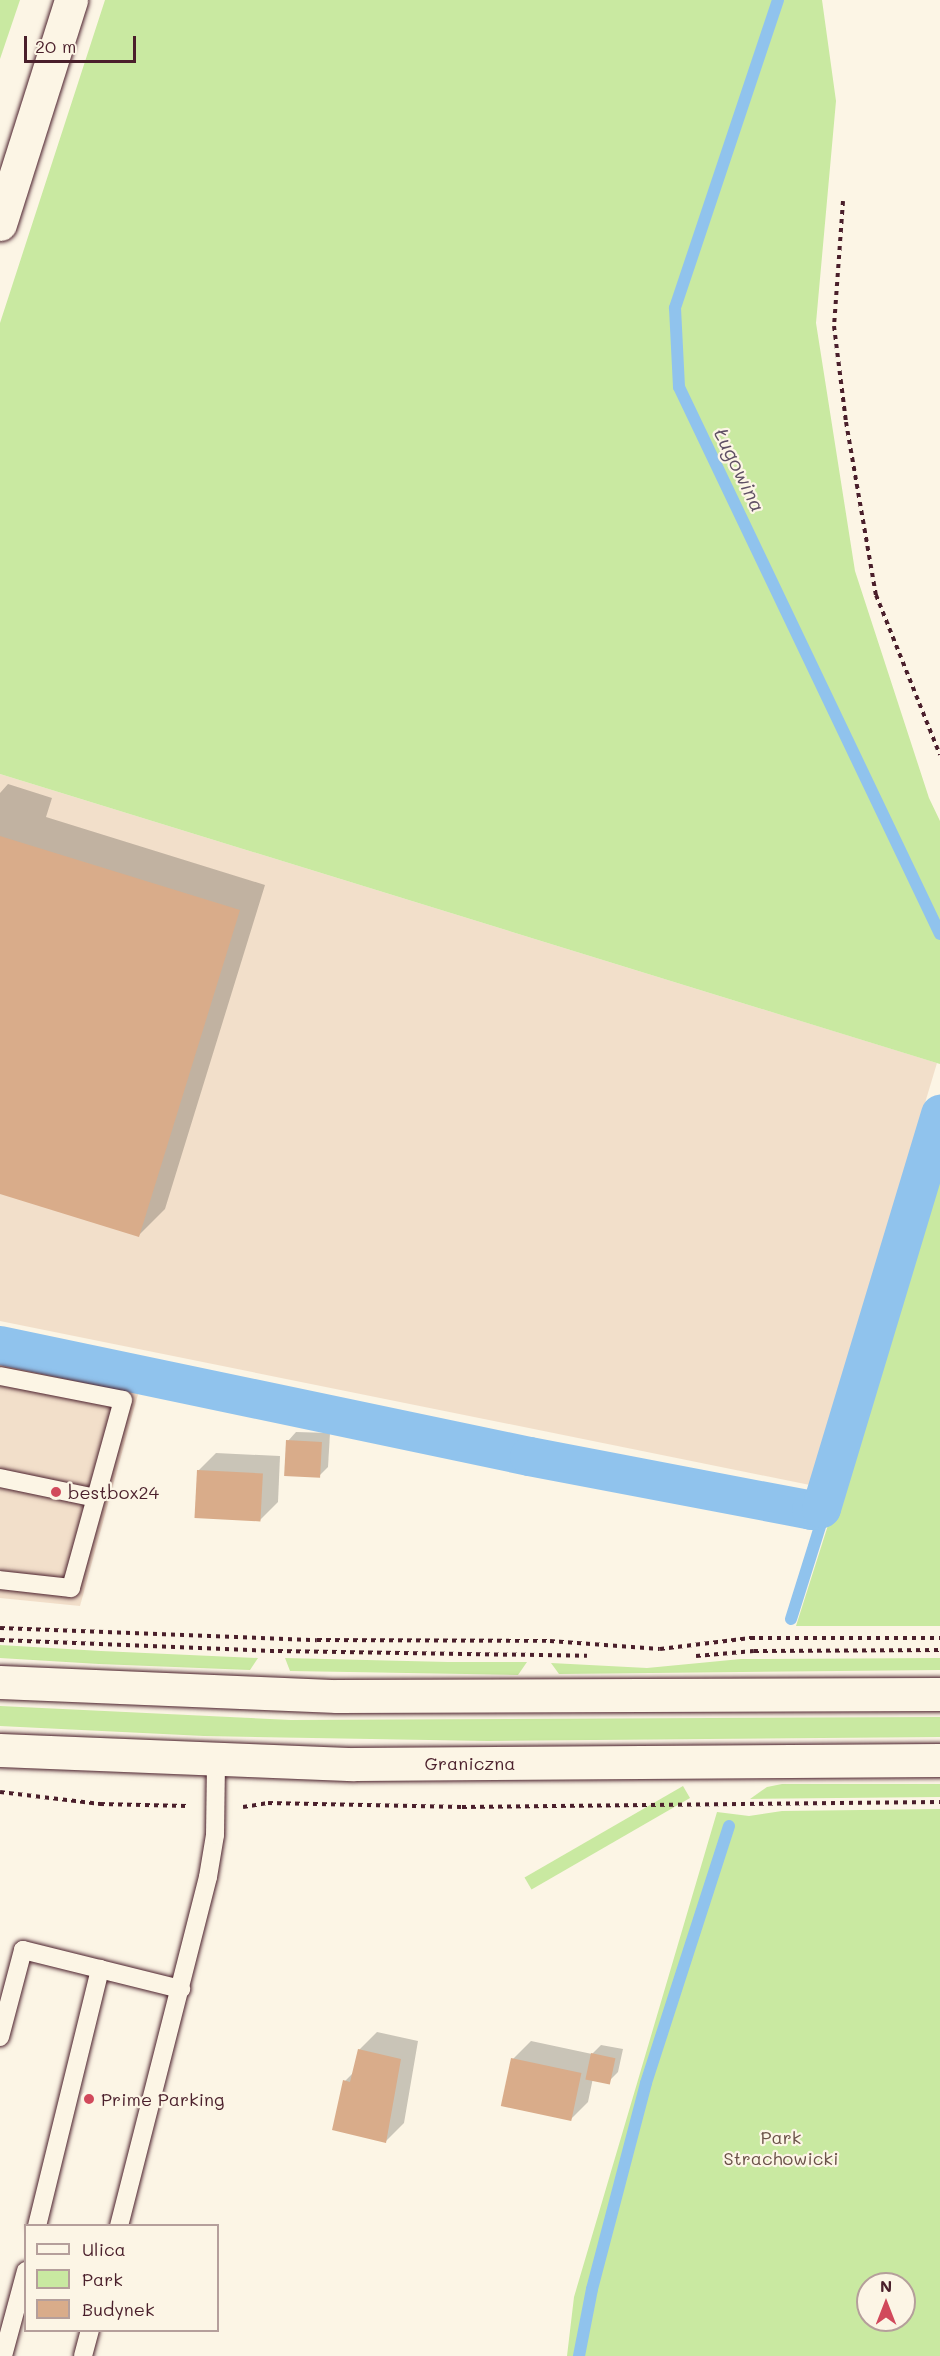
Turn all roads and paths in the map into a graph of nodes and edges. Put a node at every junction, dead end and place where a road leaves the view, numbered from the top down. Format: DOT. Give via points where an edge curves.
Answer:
graph roads {
  1 [pos="71,0"];
  2 [pos="843,201"];
  3 [pos="0,224"];
  4 [pos="940,755"];
  5 [pos="0,1376"];
  6 [pos="0,1478"];
  7 [pos="96,1498"];
  8 [pos="0,1580"];
  9 [pos="0,1628"];
  10 [pos="940,1638"];
  11 [pos="0,1640"];
  12 [pos="940,1650"];
  13 [pos="590,1657"];
  14 [pos="694,1657"];
  15 [pos="0,1682"];
  16 [pos="940,1694"];
  17 [pos="0,1750"];
  18 [pos="216,1759"];
  19 [pos="940,1760"];
  20 [pos="0,1792"];
  21 [pos="940,1802"];
  22 [pos="215,1807"];
  23 [pos="100,1969"];
  24 [pos="181,1989"];
  25 [pos="0,2037"];
  26 [pos="37,2224"];
  27 [pos="120,2224"];
  28 [pos="24,2278"];
  29 [pos="90,2332"];
  30 [pos="3,2356"];
  31 [pos="83,2356"];
  1 -- 3 [label="main road"];
  2 -- 4 [label="path" via="834,326 876,595"];
  5 -- 7 [label="lane" via="123,1400"];
  6 -- 7 [label="lane"];
  7 -- 8 [label="lane" via="71,1588"];
  9 -- 10 [label="path" via="317,1640 550,1641 660,1649 750,1638"];
  11 -- 13 [label="path"];
  12 -- 14 [label="path" via="754,1651"];
  15 -- 16 [label="main road" via="337,1696"];
  17 -- 18 [label="main road, Graniczna"];
  18 -- 19 [label="main road, Graniczna" via="354,1764"];
  18 -- 22 [label="lane"];
  20 -- 22 [label="path" via="100,1804"];
  21 -- 22 [label="path" via="462,1807 268,1803"];
  22 -- 24 [label="lane" via="208,1877"];
  23 -- 24 [label="lane"];
  23 -- 25 [label="lane" via="24,1950"];
  23 -- 26 [label="lane"];
  24 -- 27 [label="lane"];
  28 -- 30 [label="lane"];
  29 -- 31 [label="lane"];
}
